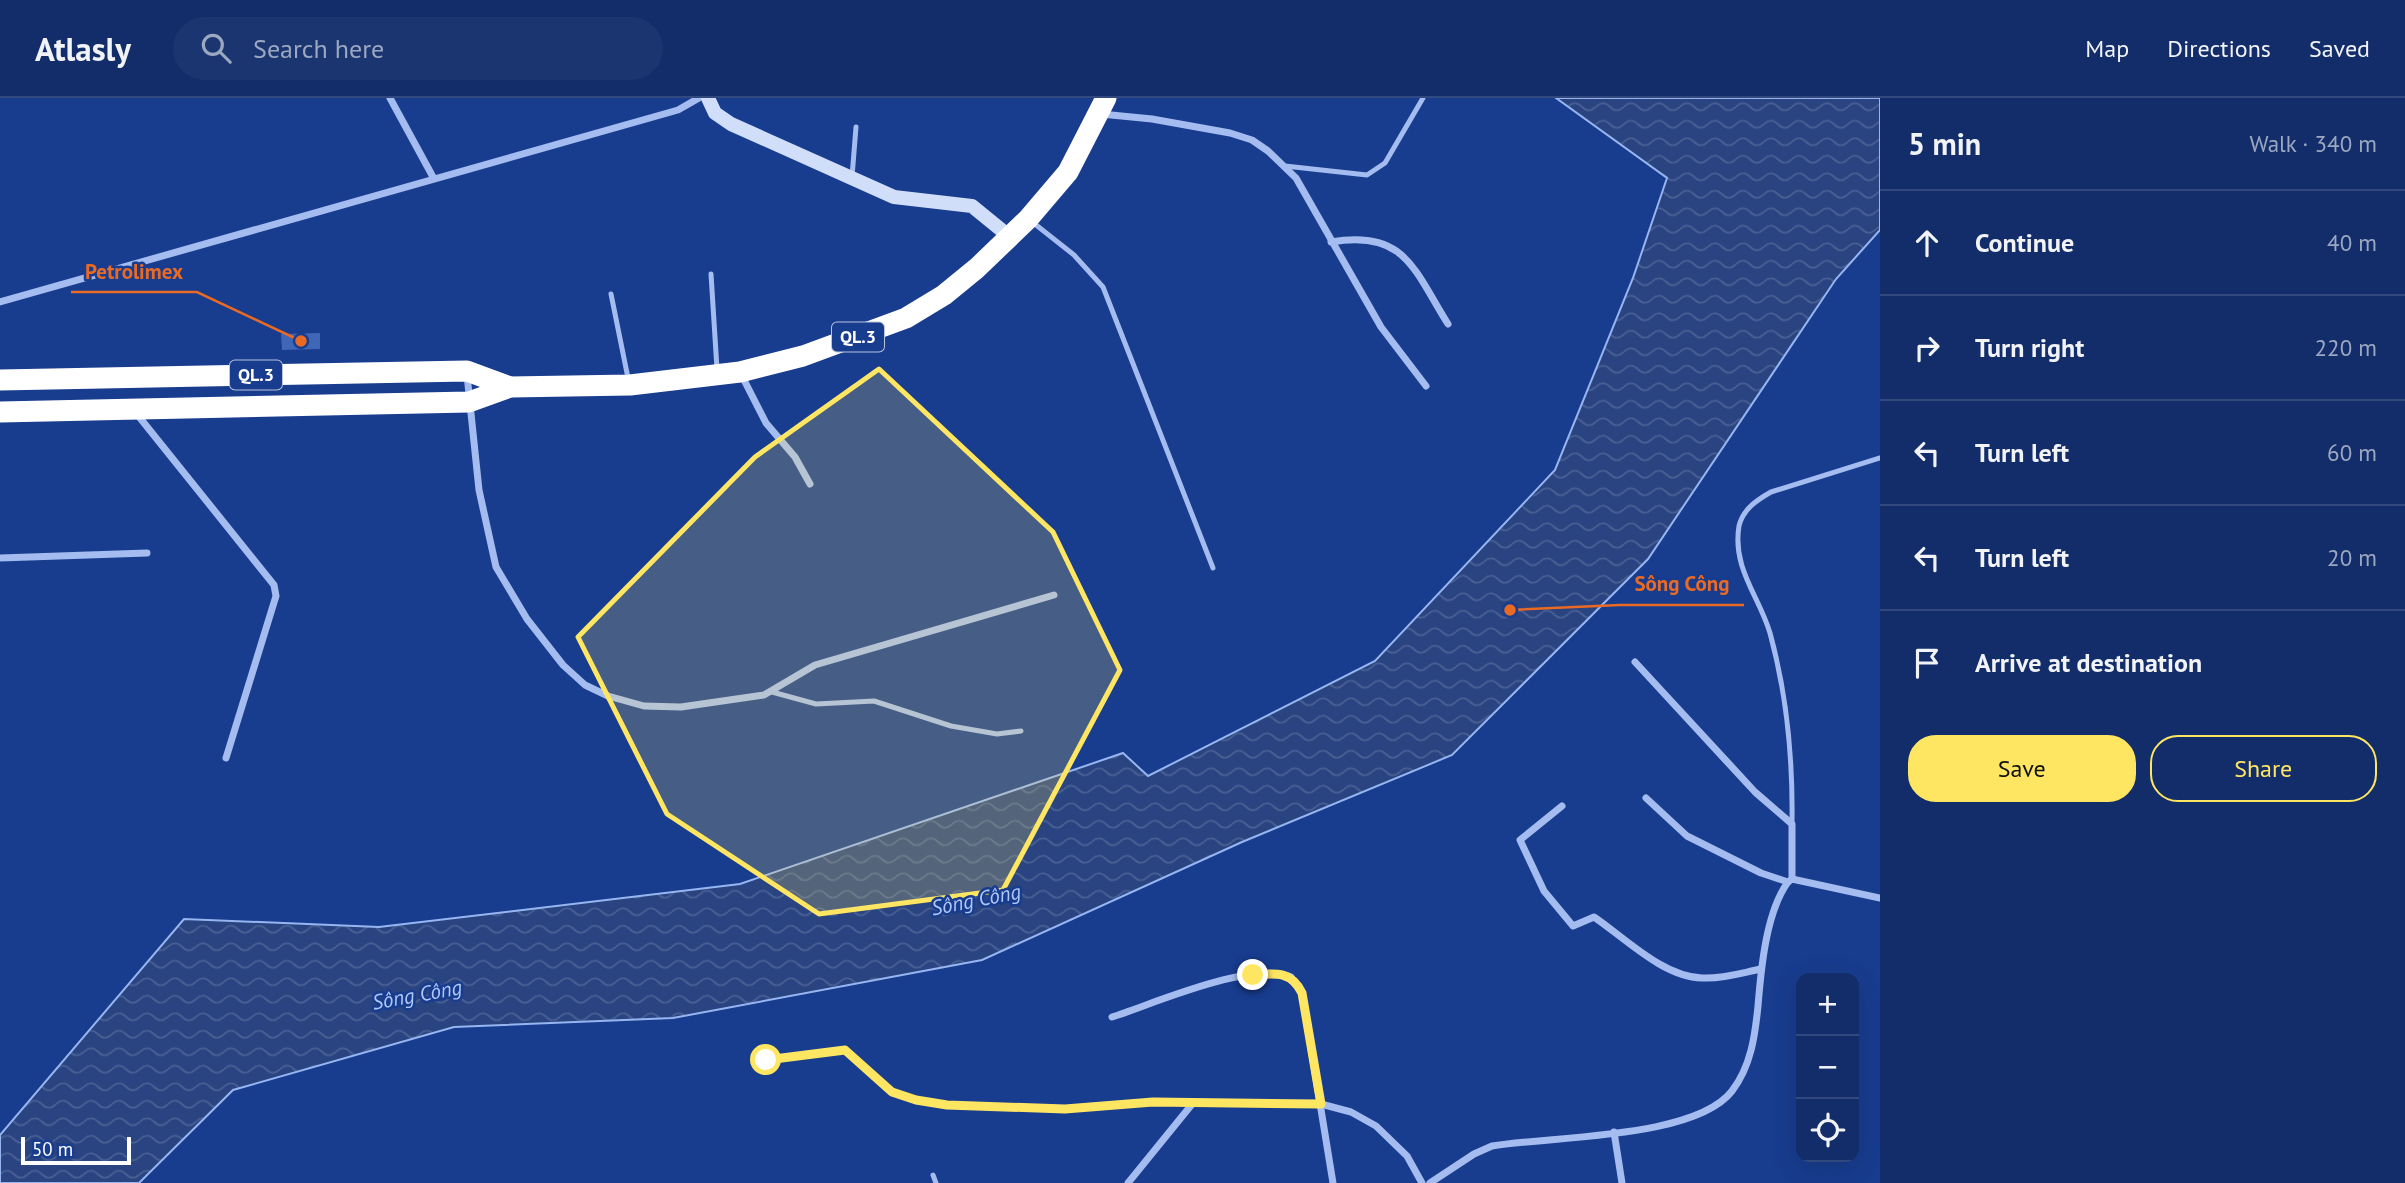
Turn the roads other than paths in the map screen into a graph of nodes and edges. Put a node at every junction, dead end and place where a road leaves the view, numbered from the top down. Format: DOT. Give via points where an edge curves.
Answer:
graph roads {
  1 [pos="390,98"];
  2 [pos="699,98"];
  3 [pos="708,98"];
  4 [pos="1423,98"];
  5 [pos="1103,106"];
  6 [pos="856,127"];
  7 [pos="1285,166"];
  8 [pos="433,177"];
  9 [pos="852,180"];
  10 [pos="1028,219"];
  11 [pos="1010,237"];
  12 [pos="1331,242"];
  13 [pos="711,274"];
  14 [pos="611,294"];
  15 [pos="0,302"];
  16 [pos="1448,324"];
  17 [pos="467,371"];
  18 [pos="740,372"];
  19 [pos="718,376"];
  20 [pos="0,380"];
  21 [pos="629,385"];
  22 [pos="1426,386"];
  23 [pos="510,387"];
  24 [pos="469,402"];
  25 [pos="133,409"];
  26 [pos="0,412"];
  27 [pos="1880,458"];
  28 [pos="810,484"];
  29 [pos="147,553"];
  30 [pos="0,558"];
  31 [pos="1213,568"];
  32 [pos="1054,596"];
  33 [pos="1635,662"];
  34 [pos="772,692"];
  35 [pos="1021,731"];
  36 [pos="226,758"];
  37 [pos="1646,797"];
  38 [pos="1562,806"];
  39 [pos="1792,824"];
  40 [pos="1790,881"];
  41 [pos="1880,898"];
  42 [pos="1761,969"];
  43 [pos="1112,1017"];
  44 [pos="766,1060"];
  45 [pos="1193,1102"];
  46 [pos="1321,1104"];
  47 [pos="1614,1132"];
  48 [pos="933,1175"];
  49 [pos="936,1183"];
  50 [pos="1128,1183"];
  51 [pos="1333,1183"];
  52 [pos="1422,1183"];
  53 [pos="1430,1183"];
  54 [pos="1622,1183"];
  1 -- 8 [label="street"];
  2 -- 8 [label="street" via="678,110"];
  3 -- 9 [label="main road" via="715,113 731,124"];
  4 -- 7 [label="lane" via="1385,163 1367,175"];
  5 -- 7 [label="street" via="1252,140"];
  5 -- 10 [label="highway, QL.3" via="1068,172"];
  6 -- 9 [label="lane"];
  7 -- 12 [label="street"];
  8 -- 15 [label="street"];
  9 -- 11 [label="main road" via="894,197 972,206"];
  10 -- 11 [label="highway, QL.3"];
  10 -- 31 [label="lane" via="1074,255 1103,287"];
  11 -- 18 [label="highway, QL.3" via="944,295 906,318 803,356"];
  12 -- 16 [label="street" via="1372,239 1398,249"];
  12 -- 22 [label="street" via="1381,327"];
  13 -- 19 [label="lane"];
  14 -- 21 [label="lane"];
  17 -- 20 [label="highway, QL.3"];
  17 -- 23 [label="highway, QL.3"];
  17 -- 24 [label="street"];
  18 -- 19 [label="highway, QL.3"];
  18 -- 28 [label="street" via="766,423 795,457"];
  19 -- 21 [label="highway, QL.3"];
  21 -- 23 [label="highway, QL.3"];
  23 -- 24 [label="highway, QL.3"];
  24 -- 25 [label="highway, QL.3"];
  24 -- 34 [label="street" via="479,491 496,567 527,620 563,665 585,685 643,706 681,707"];
  25 -- 26 [label="highway, QL.3"];
  25 -- 36 [label="street" via="274,585 276,596"];
  27 -- 39 [label="lane" via="1771,492 1755,501 1740,525 1743,577 1769,631 1777,663 1792,753"];
  29 -- 30 [label="street"];
  32 -- 34 [label="street" via="815,665"];
  33 -- 39 [label="street" via="1755,792"];
  34 -- 35 [label="lane" via="816,704 874,701 951,726 997,734"];
  37 -- 40 [label="street" via="1687,836 1761,873"];
  38 -- 42 [label="street" via="1520,840 1544,891 1574,927 1594,917 1667,968 1698,978"];
  39 -- 40 [label="street"];
  40 -- 41 [label="street"];
  40 -- 42 [label="street"];
  42 -- 47 [label="street" via="1753,1048 1731,1093 1708,1111 1681,1122"];
  43 -- 46 [label="street" via="1205,985 1284,974 1302,993"];
  44 -- 45 [label="street" via="845,1050 892,1092 947,1105 1065,1109"];
  45 -- 46 [label="street"];
  45 -- 50 [label="street"];
  46 -- 51 [label="street"];
  46 -- 52 [label="street" via="1352,1112 1376,1126 1407,1156"];
  47 -- 53 [label="street" via="1492,1146"];
  47 -- 54 [label="street"];
  48 -- 49 [label="lane"];
}
